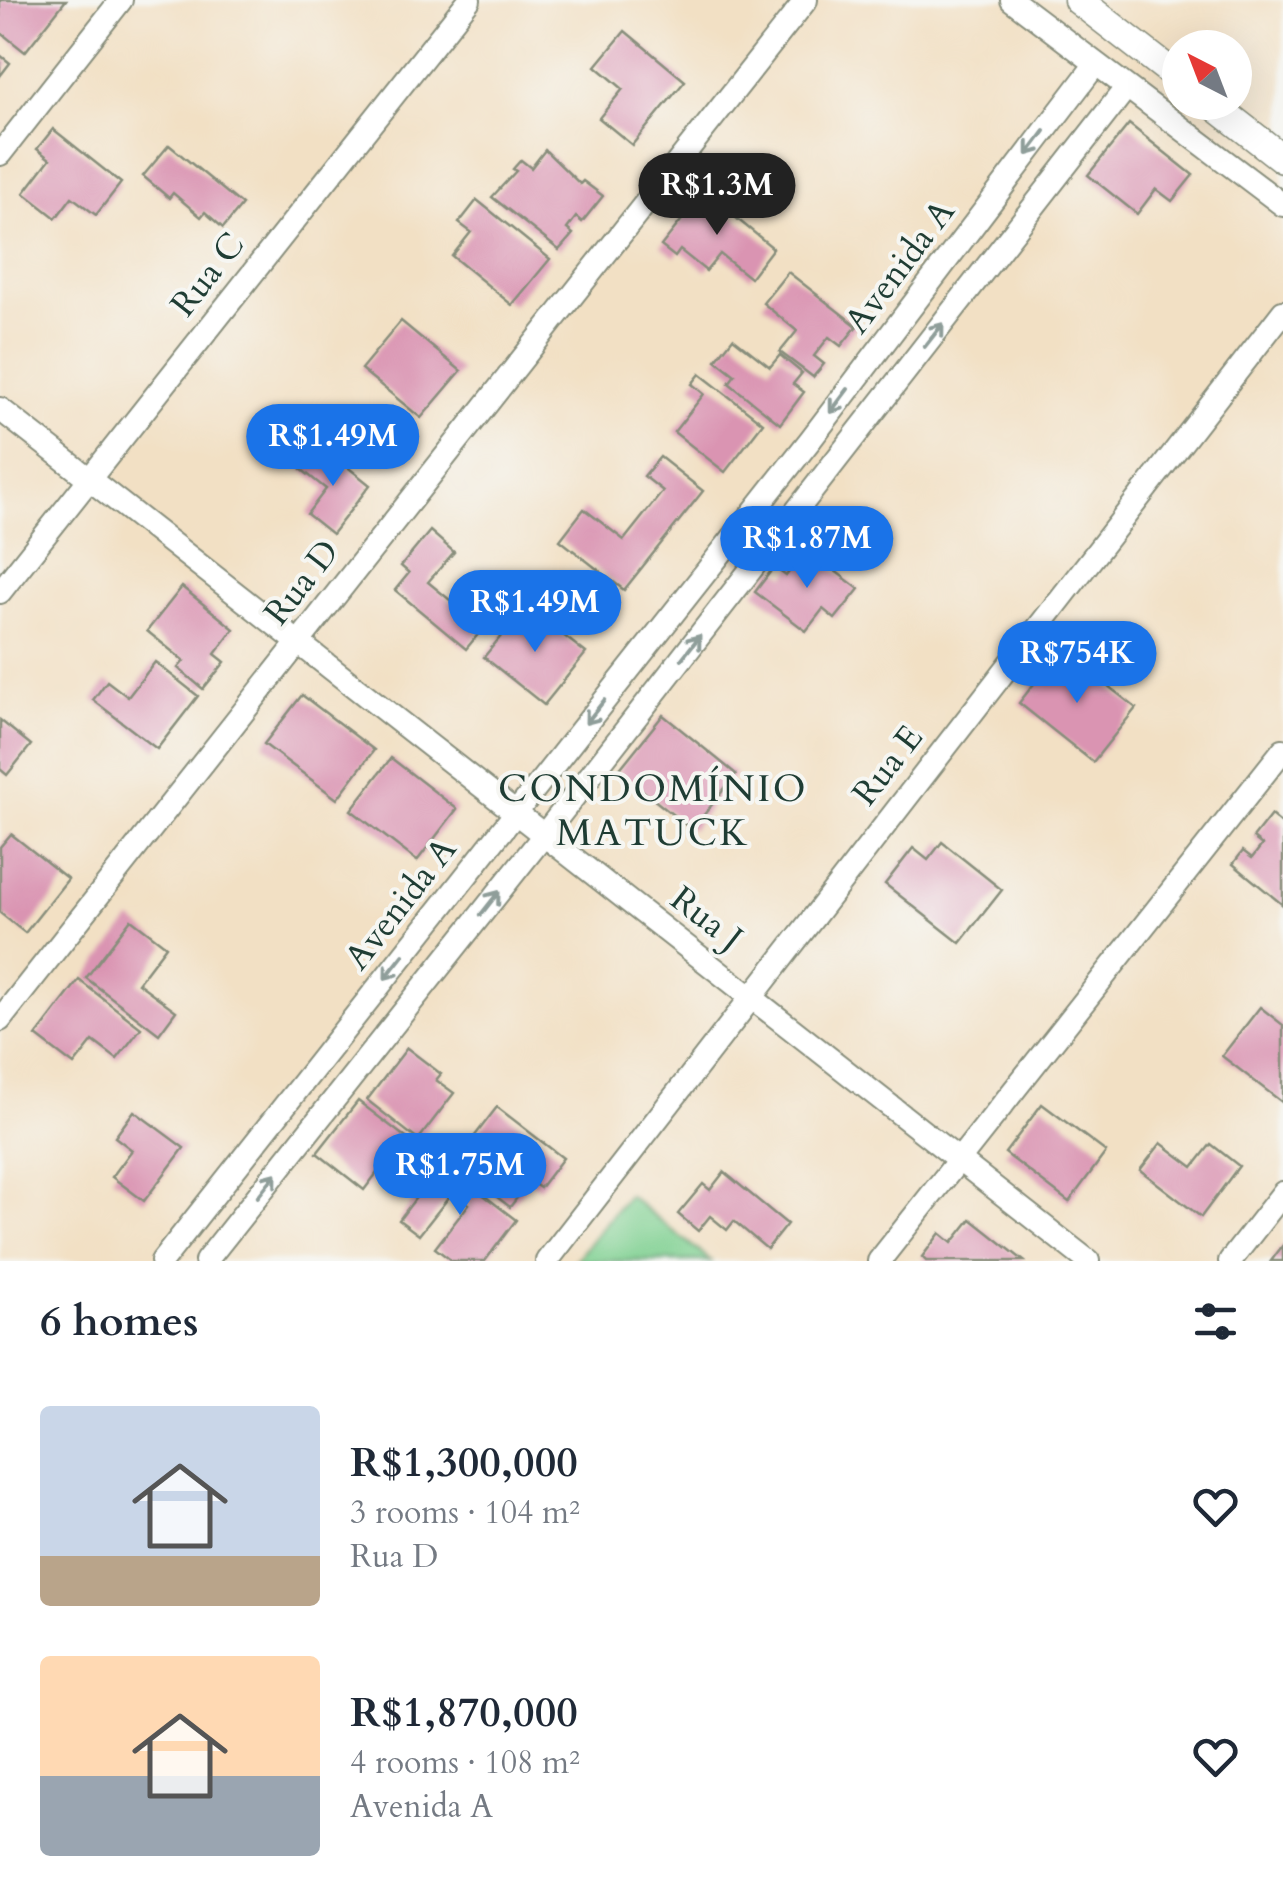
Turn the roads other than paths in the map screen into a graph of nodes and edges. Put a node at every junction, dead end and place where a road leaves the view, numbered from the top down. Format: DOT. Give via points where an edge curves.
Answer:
graph roads {
  1 [pos="121,0"];
  2 [pos="469,0"];
  3 [pos="806,0"];
  4 [pos="1012,0"];
  5 [pos="1078,0"];
  6 [pos="1162,65"];
  7 [pos="1096,66"];
  8 [pos="1126,88"];
  9 [pos="1233,120"];
  10 [pos="0,154"];
  11 [pos="1283,159"];
  12 [pos="1283,205"];
  13 [pos="1283,312"];
  14 [pos="0,408"];
  15 [pos="811,439"];
  16 [pos="837,459"];
  17 [pos="90,479"];
  18 [pos="0,592"];
  19 [pos="298,642"];
  20 [pos="1283,750"];
  21 [pos="516,813"];
  22 [pos="544,835"];
  23 [pos="752,998"];
  24 [pos="0,1020"];
  25 [pos="960,1161"];
  26 [pos="1283,1194"];
  27 [pos="204,1207"];
  28 [pos="232,1229"];
  29 [pos="162,1261"];
  30 [pos="206,1261"];
  31 [pos="547,1261"];
  32 [pos="879,1261"];
  33 [pos="1088,1261"];
  34 [pos="1230,1261"];
  1 -- 10 [label="street"];
  2 -- 17 [label="street, Rua C"];
  3 -- 19 [label="street, Rua D"];
  4 -- 7 [label="street"];
  5 -- 6 [label="street"];
  7 -- 8 [label="street"];
  7 -- 15 [label="street, Avenida A, one-way"];
  8 -- 12 [label="street"];
  16 -- 8 [label="street, Avenida A, one-way"];
  9 -- 11 [label="street"];
  13 -- 23 [label="street, Rua E"];
  14 -- 17 [label="street, Rua J"];
  15 -- 16 [label="street"];
  15 -- 21 [label="street, Avenida A, one-way"];
  22 -- 16 [label="street, Avenida A, one-way"];
  17 -- 18 [label="street, Rua C"];
  17 -- 19 [label="street, Rua J"];
  19 -- 21 [label="street, Rua J"];
  19 -- 24 [label="street, Rua D"];
  20 -- 25 [label="street"];
  21 -- 22 [label="street, Rua J"];
  21 -- 27 [label="street, Avenida A, one-way"];
  22 -- 23 [label="street, Rua J"];
  28 -- 22 [label="street, Avenida A, one-way"];
  23 -- 25 [label="street, Rua J"];
  23 -- 31 [label="street, Rua E"];
  25 -- 32 [label="street"];
  25 -- 33 [label="street, Rua J"];
  26 -- 34 [label="street"];
  27 -- 28 [label="street"];
  27 -- 29 [label="street, Avenida A"];
  28 -- 30 [label="street, Avenida A"];
}
